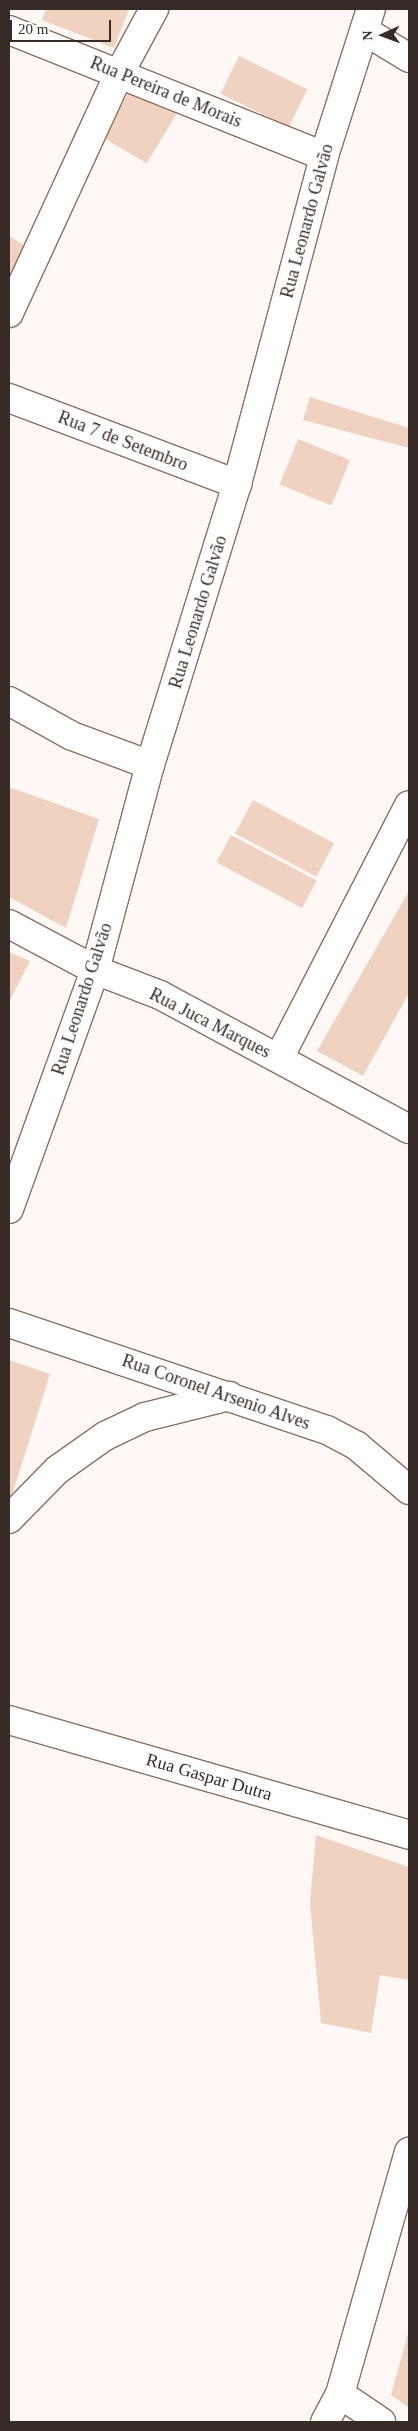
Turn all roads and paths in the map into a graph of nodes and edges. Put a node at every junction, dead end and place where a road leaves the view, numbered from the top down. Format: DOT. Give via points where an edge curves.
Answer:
graph roads {
  1 [pos="154,9"];
  2 [pos="368,20"];
  3 [pos="9,30"];
  4 [pos="409,58"];
  5 [pos="120,72"];
  6 [pos="324,156"];
  7 [pos="9,313"];
  8 [pos="9,398"];
  9 [pos="237,484"];
  10 [pos="9,701"];
  11 [pos="150,765"];
  12 [pos="409,805"];
  13 [pos="9,924"];
  14 [pos="95,970"];
  15 [pos="279,1058"];
  16 [pos="409,1129"];
  17 [pos="9,1209"];
  18 [pos="9,1323"];
  19 [pos="229,1396"];
  20 [pos="409,1490"];
  21 [pos="9,1519"];
  22 [pos="9,1720"];
  23 [pos="409,1835"];
  24 [pos="409,2152"];
  25 [pos="340,2394"];
  26 [pos="325,2422"];
  27 [pos="381,2422"];
  1 -- 5 [label="street"];
  2 -- 4 [label="street"];
  2 -- 6 [label="street, Rua Leonardo Galvão"];
  3 -- 5 [label="street, Rua Pereira de Morais"];
  5 -- 6 [label="street, Rua Pereira de Morais"];
  5 -- 7 [label="street"];
  6 -- 9 [label="street, Rua Leonardo Galvão"];
  8 -- 9 [label="street, Rua 7 de Setembro"];
  9 -- 11 [label="street, Rua Leonardo Galvão"];
  10 -- 11 [label="street" via="72,736"];
  11 -- 14 [label="street, Rua Leonardo Galvão"];
  12 -- 15 [label="street"];
  13 -- 14 [label="street, Rua Juca Marques"];
  14 -- 15 [label="street, Rua Juca Marques" via="160,996"];
  14 -- 17 [label="street, Rua Leonardo Galvão"];
  15 -- 16 [label="street, Rua Juca Marques"];
  18 -- 19 [label="street, Rua Coronel Arsenio Alves"];
  19 -- 20 [label="street, Rua Coronel Arsenio Alves" via="327,1430 357,1446"];
  19 -- 21 [label="street" via="145,1417 105,1436 57,1470"];
  22 -- 23 [label="street, Rua Gaspar Dutra"];
  24 -- 25 [label="street"];
  25 -- 26 [label="street"];
  25 -- 27 [label="street"];
}
